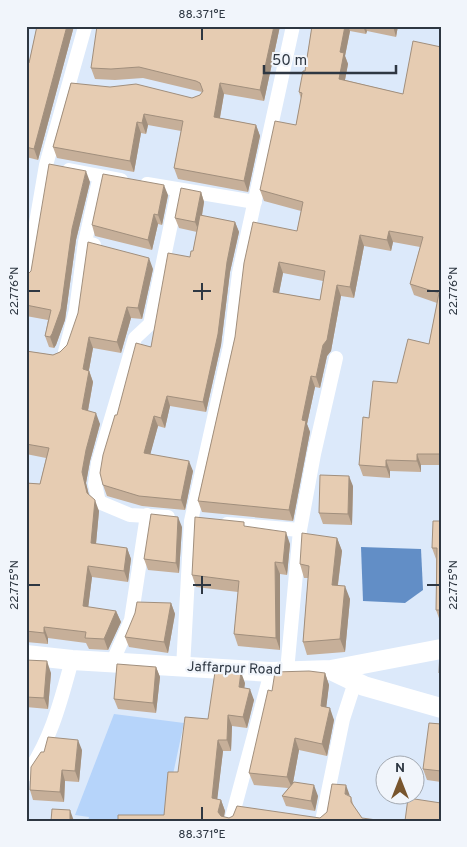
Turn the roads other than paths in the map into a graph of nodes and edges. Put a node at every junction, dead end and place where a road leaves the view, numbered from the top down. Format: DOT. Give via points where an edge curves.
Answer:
graph roads {
  1 [pos="96,26"];
  2 [pos="293,26"];
  3 [pos="84,27"];
  4 [pos="68,85"];
  5 [pos="86,87"];
  6 [pos="46,165"];
  7 [pos="100,176"];
  8 [pos="178,190"];
  9 [pos="255,202"];
  10 [pos="85,242"];
  11 [pos="109,249"];
  12 [pos="26,281"];
  13 [pos="50,357"];
  14 [pos="336,358"];
  15 [pos="147,515"];
  16 [pos="201,521"];
  17 [pos="300,530"];
  18 [pos="441,649"];
  19 [pos="26,654"];
  20 [pos="72,660"];
  21 [pos="112,663"];
  22 [pos="183,668"];
  23 [pos="331,670"];
  24 [pos="279,671"];
  25 [pos="355,682"];
  26 [pos="441,708"];
  27 [pos="26,775"];
  28 [pos="319,820"];
  29 [pos="230,821"];
  1 -- 3 [label="street"];
  2 -- 9 [label="street"];
  3 -- 4 [label="street"];
  4 -- 5 [label="street"];
  4 -- 6 [label="street"];
  6 -- 7 [label="street"];
  6 -- 12 [label="street"];
  7 -- 8 [label="street"];
  7 -- 10 [label="street"];
  8 -- 9 [label="street"];
  8 -- 15 [label="street" via="158,261 150,324 135,338 98,463 96,484 99,502 130,515"];
  9 -- 16 [label="street" via="240,272"];
  10 -- 11 [label="street"];
  10 -- 13 [label="street" via="76,310 67,348 58,357"];
  14 -- 17 [label="street"];
  15 -- 16 [label="street"];
  15 -- 21 [label="street" via="131,620"];
  16 -- 17 [label="street"];
  16 -- 22 [label="street"];
  17 -- 24 [label="street"];
  18 -- 23 [label="street, Jaffarpur Road"];
  19 -- 20 [label="street, Jaffarpur Road"];
  20 -- 21 [label="street, Jaffarpur Road"];
  20 -- 27 [label="street" via="43,750"];
  21 -- 22 [label="street, Jaffarpur Road"];
  22 -- 24 [label="street, Jaffarpur Road"];
  23 -- 24 [label="street, Jaffarpur Road"];
  23 -- 25 [label="street"];
  24 -- 29 [label="street" via="239,808"];
  25 -- 26 [label="street"];
  25 -- 28 [label="street"];
}
